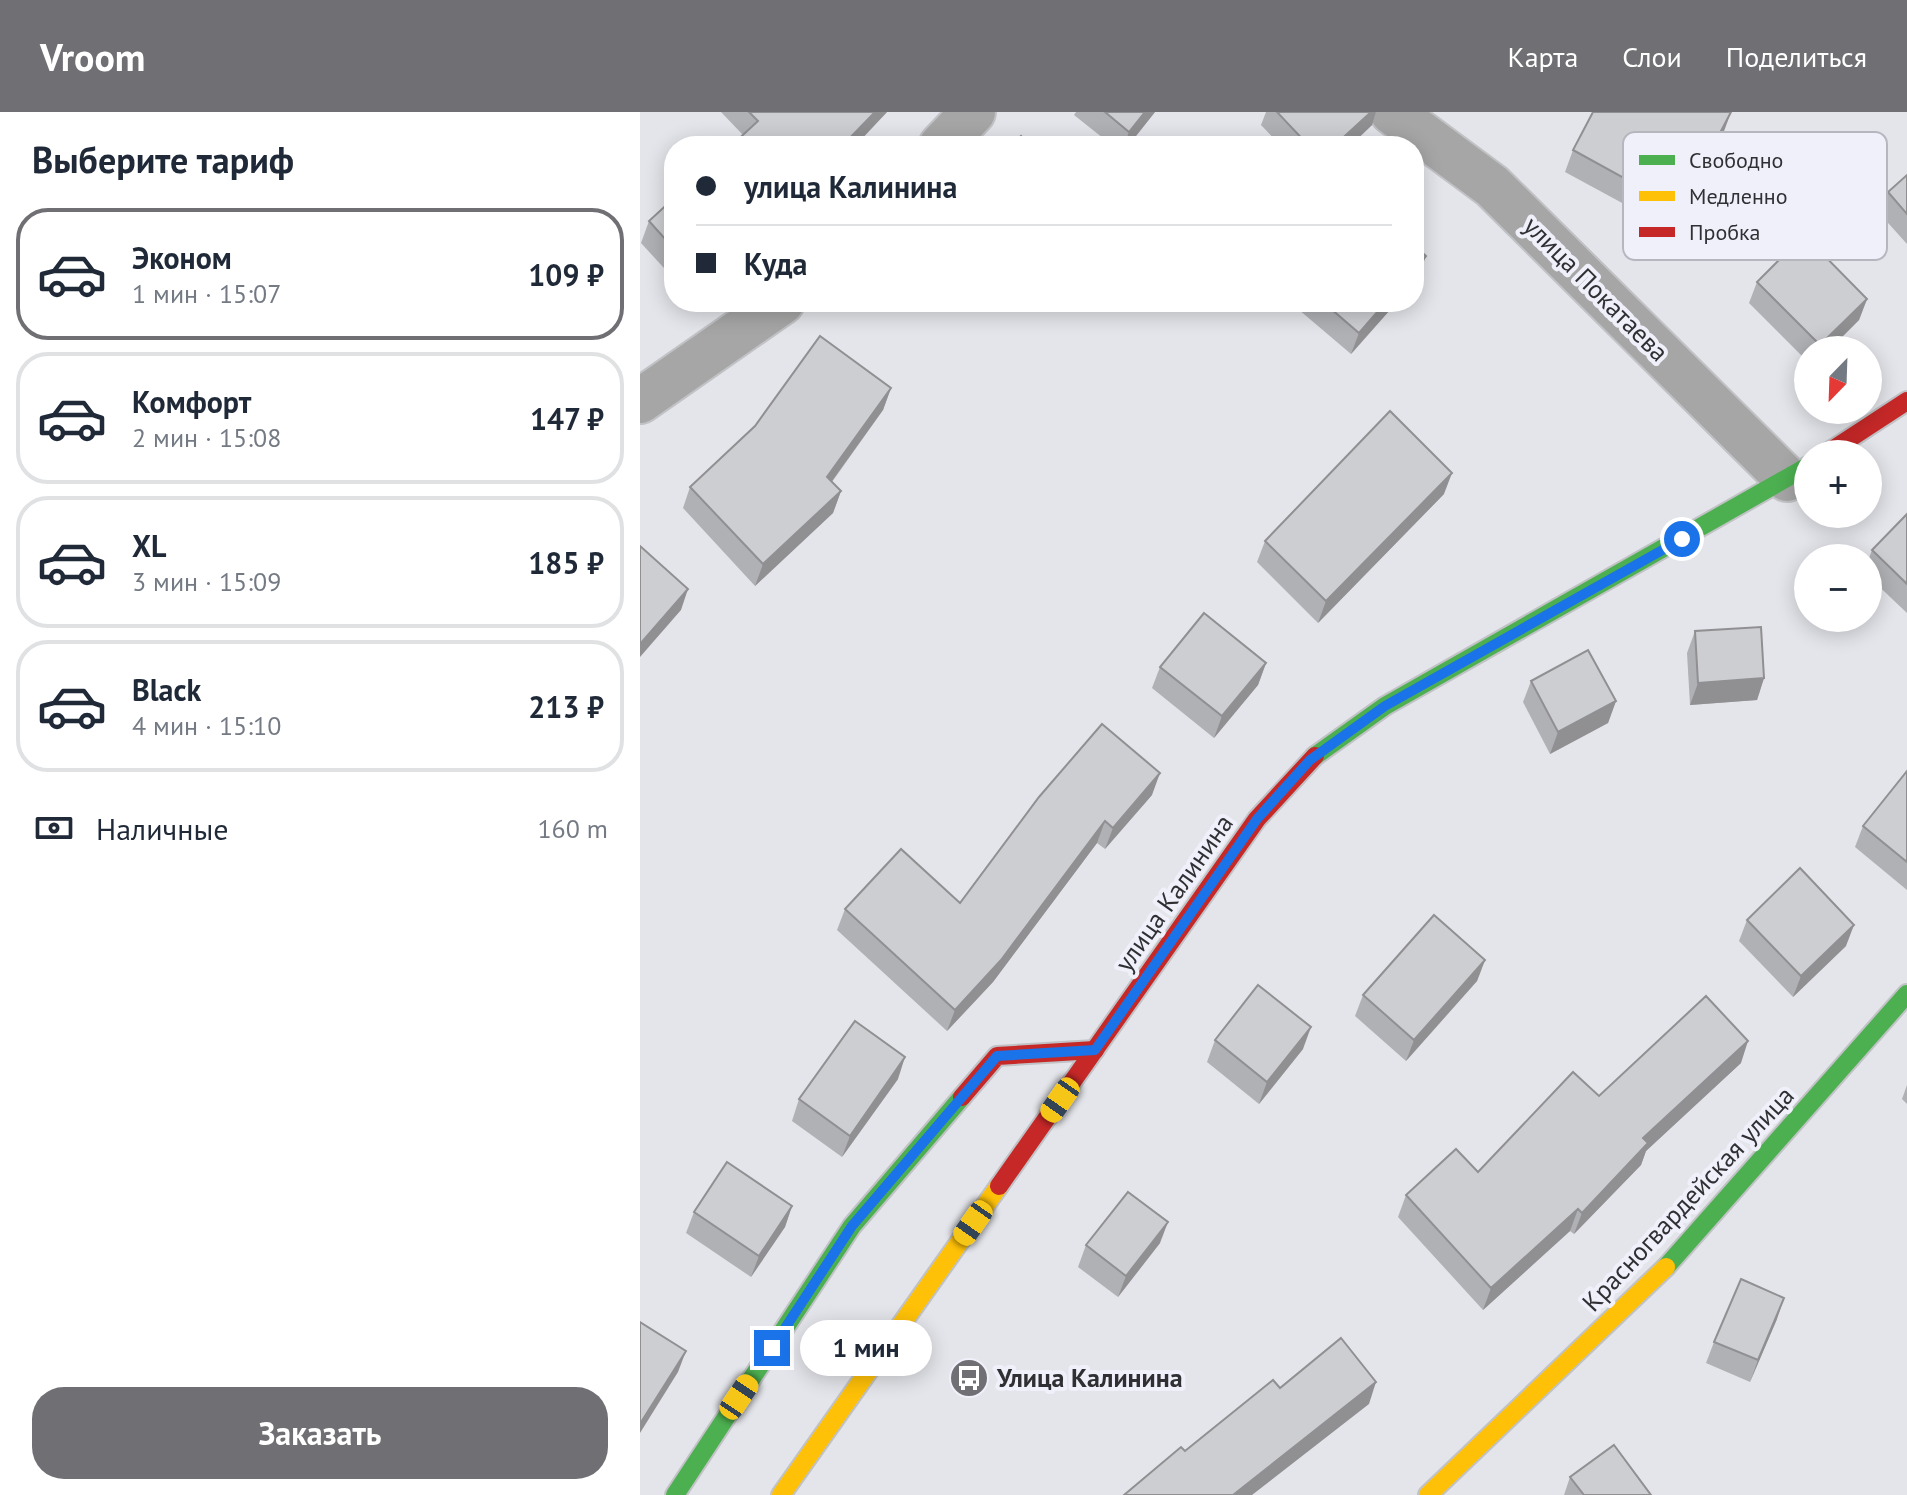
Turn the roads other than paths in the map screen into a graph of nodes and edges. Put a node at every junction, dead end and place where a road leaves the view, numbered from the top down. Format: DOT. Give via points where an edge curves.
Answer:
graph roads {
  1 [pos="973,112"];
  2 [pos="1392,112"];
  3 [pos="950,136"];
  4 [pos="768,312"];
  5 [pos="640,401"];
  6 [pos="1907,401"];
  7 [pos="1847,440"];
  8 [pos="1794,469"];
  9 [pos="1794,475"];
  10 [pos="1907,994"];
  11 [pos="1095,1050"];
  12 [pos="675,1495"];
  13 [pos="781,1495"];
  14 [pos="1428,1495"];
  1 -- 3 [label="street"];
  2 -- 8 [label="street, улица Покатаева" via="1492,186"];
  4 -- 5 [label="street"];
  6 -- 7 [label="main road"];
  9 -- 11 [label="main road, улица Калинина" via="1385,706 1310,760 1257,819"];
  10 -- 14 [label="main road, Красногвардейская улица" via="1648,1288"];
  11 -- 12 [label="main road" via="997,1056 852,1226"];
  11 -- 13 [label="main road, улица Калинина"];
}
